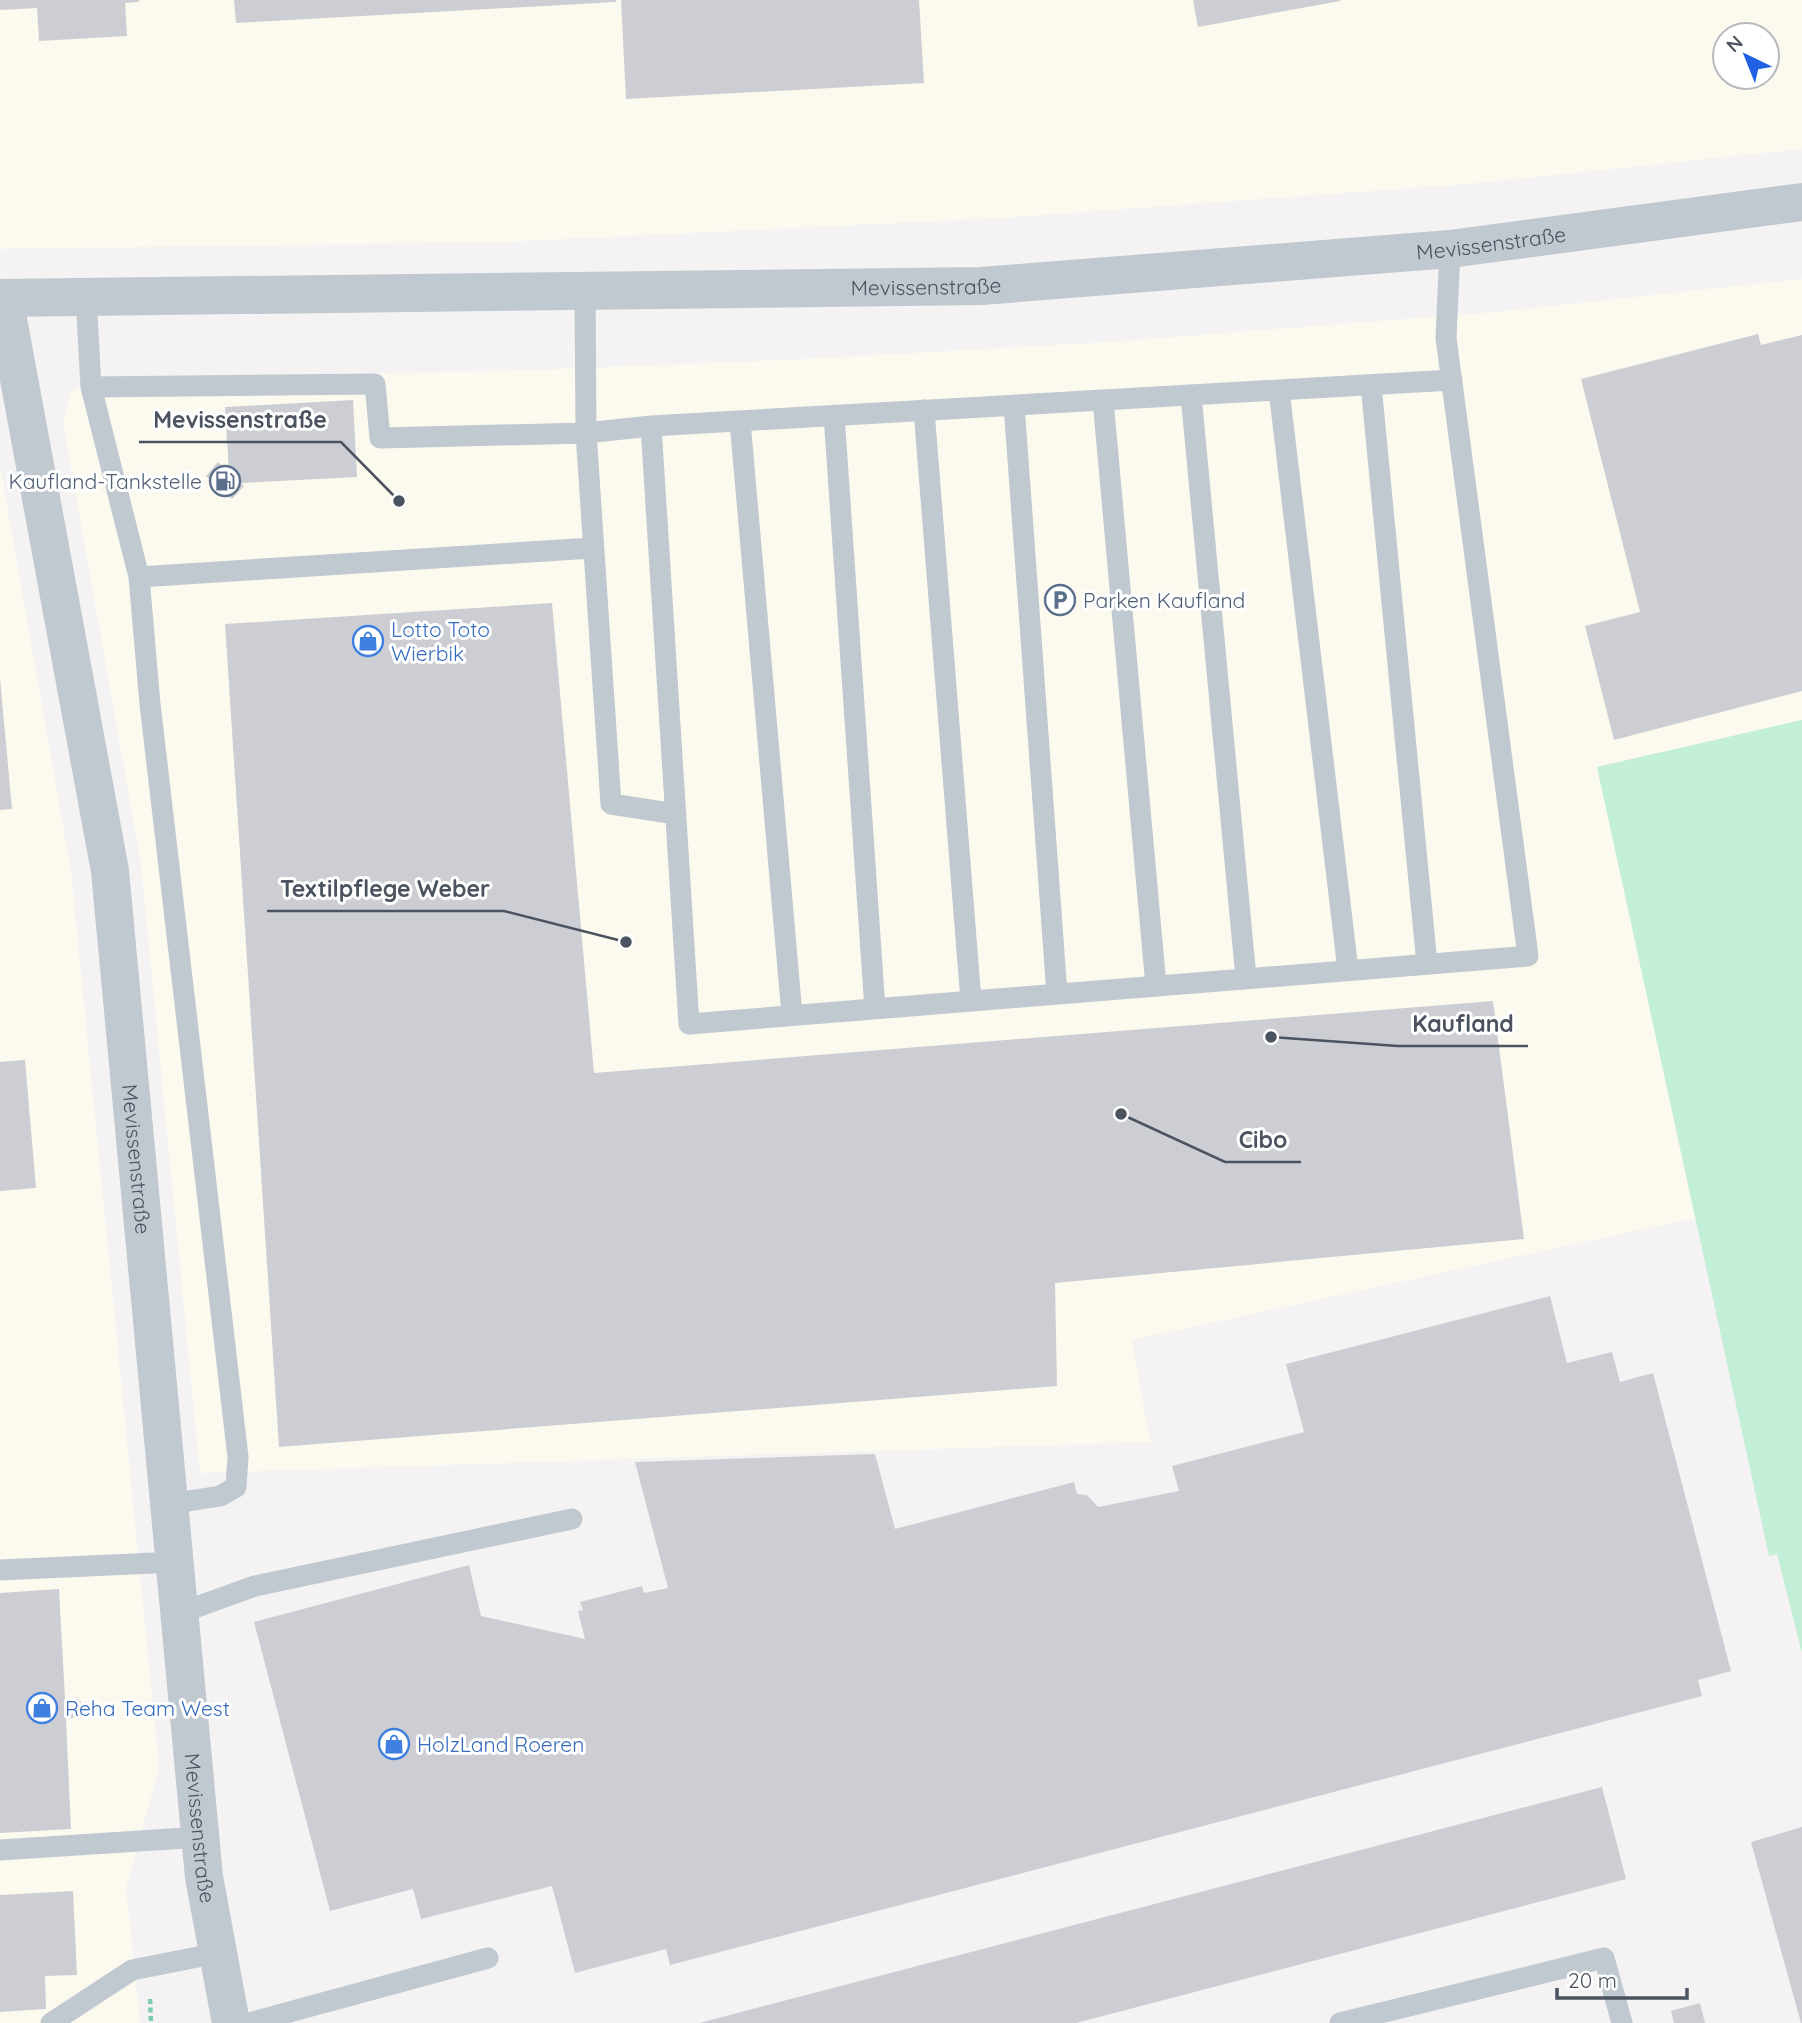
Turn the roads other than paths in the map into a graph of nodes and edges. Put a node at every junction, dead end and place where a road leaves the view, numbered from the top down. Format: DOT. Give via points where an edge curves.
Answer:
graph roads {
  1 [pos="1802,201"];
  2 [pos="1450,249"];
  3 [pos="585,289"];
  4 [pos="86,296"];
  5 [pos="2,298"];
  6 [pos="1452,380"];
  7 [pos="1371,385"];
  8 [pos="91,387"];
  9 [pos="1279,390"];
  10 [pos="1191,395"];
  11 [pos="1103,400"];
  12 [pos="1014,405"];
  13 [pos="924,410"];
  14 [pos="834,415"];
  15 [pos="740,421"];
  16 [pos="651,426"];
  17 [pos="586,433"];
  18 [pos="592,548"];
  19 [pos="139,577"];
  20 [pos="676,814"];
  21 [pos="1427,964"];
  22 [pos="1348,970"];
  23 [pos="1246,978"];
  24 [pos="1156,986"];
  25 [pos="1057,994"];
  26 [pos="971,1001"];
  27 [pos="875,1009"];
  28 [pos="792,1015"];
  29 [pos="170,1504"];
  30 [pos="572,1519"];
  31 [pos="176,1563"];
  32 [pos="0,1570"];
  33 [pos="180,1613"];
  34 [pos="201,1837"];
  35 [pos="0,1850"];
  36 [pos="218,1953"];
  37 [pos="488,1958"];
  38 [pos="1418,2014"];
  39 [pos="51,2023"];
  40 [pos="231,2023"];
  41 [pos="249,2023"];
  42 [pos="1340,2023"];
  43 [pos="1622,2023"];
  1 -- 2 [label="street, Mevissenstraße"];
  2 -- 3 [label="street, Mevissenstraße" via="981,286"];
  2 -- 6 [label="lane" via="1446,338"];
  3 -- 4 [label="street, Mevissenstraße"];
  3 -- 17 [label="lane"];
  4 -- 5 [label="street, Mevissenstraße"];
  4 -- 8 [label="lane"];
  5 -- 29 [label="street, Mevissenstraße" via="110,871"];
  6 -- 7 [label="lane"];
  6 -- 21 [label="lane" via="1528,956"];
  7 -- 9 [label="lane"];
  7 -- 21 [label="lane"];
  8 -- 17 [label="lane" via="375,384 380,438"];
  8 -- 19 [label="lane"];
  9 -- 10 [label="lane"];
  9 -- 22 [label="lane"];
  10 -- 11 [label="lane"];
  10 -- 23 [label="lane"];
  11 -- 12 [label="lane"];
  11 -- 24 [label="lane"];
  12 -- 13 [label="lane"];
  12 -- 25 [label="lane"];
  13 -- 14 [label="lane"];
  13 -- 26 [label="lane"];
  14 -- 15 [label="lane"];
  14 -- 27 [label="lane"];
  15 -- 16 [label="lane"];
  15 -- 28 [label="lane"];
  16 -- 17 [label="lane"];
  16 -- 20 [label="lane"];
  17 -- 18 [label="lane"];
  18 -- 19 [label="lane"];
  18 -- 20 [label="lane" via="611,804"];
  19 -- 29 [label="lane" via="238,1457 236,1487 220,1496"];
  20 -- 28 [label="lane" via="689,1024"];
  21 -- 22 [label="lane"];
  22 -- 23 [label="lane"];
  23 -- 24 [label="lane"];
  24 -- 25 [label="lane"];
  25 -- 26 [label="lane"];
  26 -- 27 [label="lane"];
  27 -- 28 [label="lane"];
  29 -- 31 [label="street, Mevissenstraße"];
  30 -- 33 [label="lane" via="255,1586"];
  31 -- 32 [label="lane"];
  31 -- 33 [label="street, Mevissenstraße"];
  33 -- 34 [label="street, Mevissenstraße"];
  34 -- 35 [label="lane"];
  34 -- 36 [label="street, Mevissenstraße"];
  36 -- 39 [label="lane" via="132,1970"];
  36 -- 40 [label="street, Mevissenstraße"];
  37 -- 41 [label="lane"];
  38 -- 42 [label="lane"];
  38 -- 43 [label="lane" via="1604,1958"];
}
